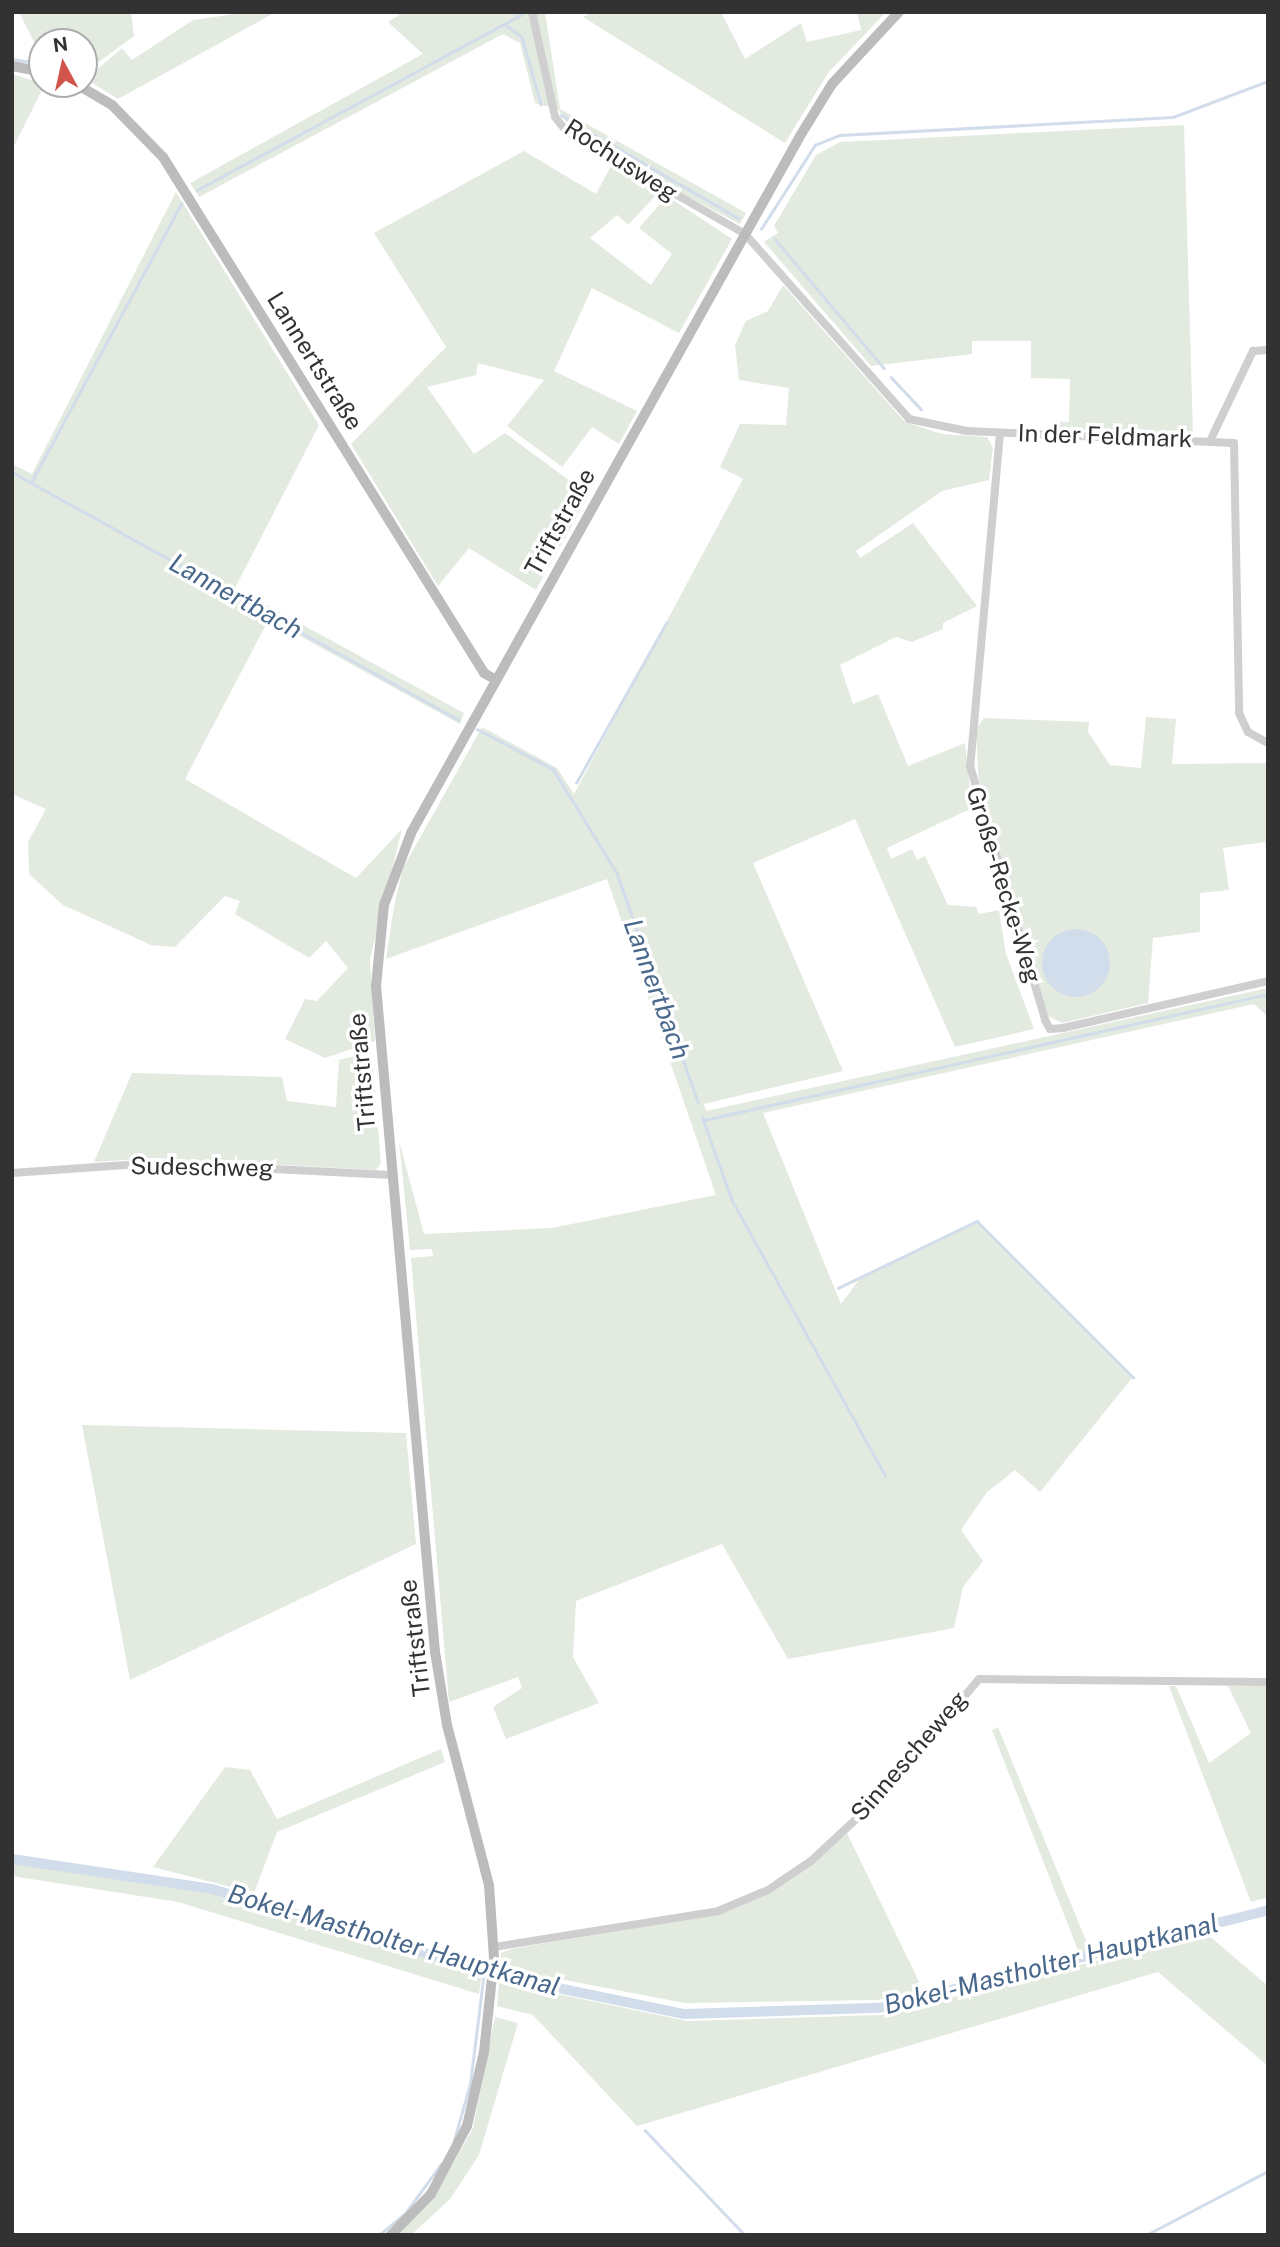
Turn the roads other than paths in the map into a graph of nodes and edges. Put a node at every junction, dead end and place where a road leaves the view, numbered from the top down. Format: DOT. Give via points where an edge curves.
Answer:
graph roads {
  1 [pos="532,12"];
  2 [pos="900,12"];
  3 [pos="98,97"];
  4 [pos="745,234"];
  5 [pos="1268,350"];
  6 [pos="1000,433"];
  7 [pos="1210,439"];
  8 [pos="496,680"];
  9 [pos="1268,743"];
  10 [pos="1268,981"];
  11 [pos="12,1173"];
  12 [pos="391,1175"];
  13 [pos="1268,1682"];
  14 [pos="494,1952"];
  15 [pos="391,2235"];
  1 -- 4 [label="street, Rochusweg" via="555,117 567,132"];
  2 -- 4 [label="street, Triftstraße" via="832,84"];
  3 -- 8 [label="street, Lannertstraße" via="112,105 163,157 484,673"];
  4 -- 6 [label="street, In der Feldmark" via="909,419 943,429"];
  4 -- 8 [label="street, Triftstraße"];
  5 -- 7 [label="street" via="1253,351"];
  6 -- 7 [label="street, In der Feldmark"];
  6 -- 10 [label="street, Große-Recke-Weg" via="971,766 1045,1020 1050,1029 1063,1028"];
  7 -- 9 [label="street, In der Feldmark" via="1234,443 1239,450 1233,494 1239,713 1248,732"];
  8 -- 12 [label="street, Triftstraße" via="411,833 384,905 376,986"];
  11 -- 12 [label="street, Sudeschweg" via="154,1163"];
  12 -- 14 [label="street, Triftstraße" via="435,1652 447,1725 489,1885"];
  13 -- 14 [label="street, Sinnescheweg" via="979,1679 882,1795 811,1861 768,1889 707,1913"];
  14 -- 15 [label="street, Triftstraße" via="492,1990 467,2126 431,2194"];
}
